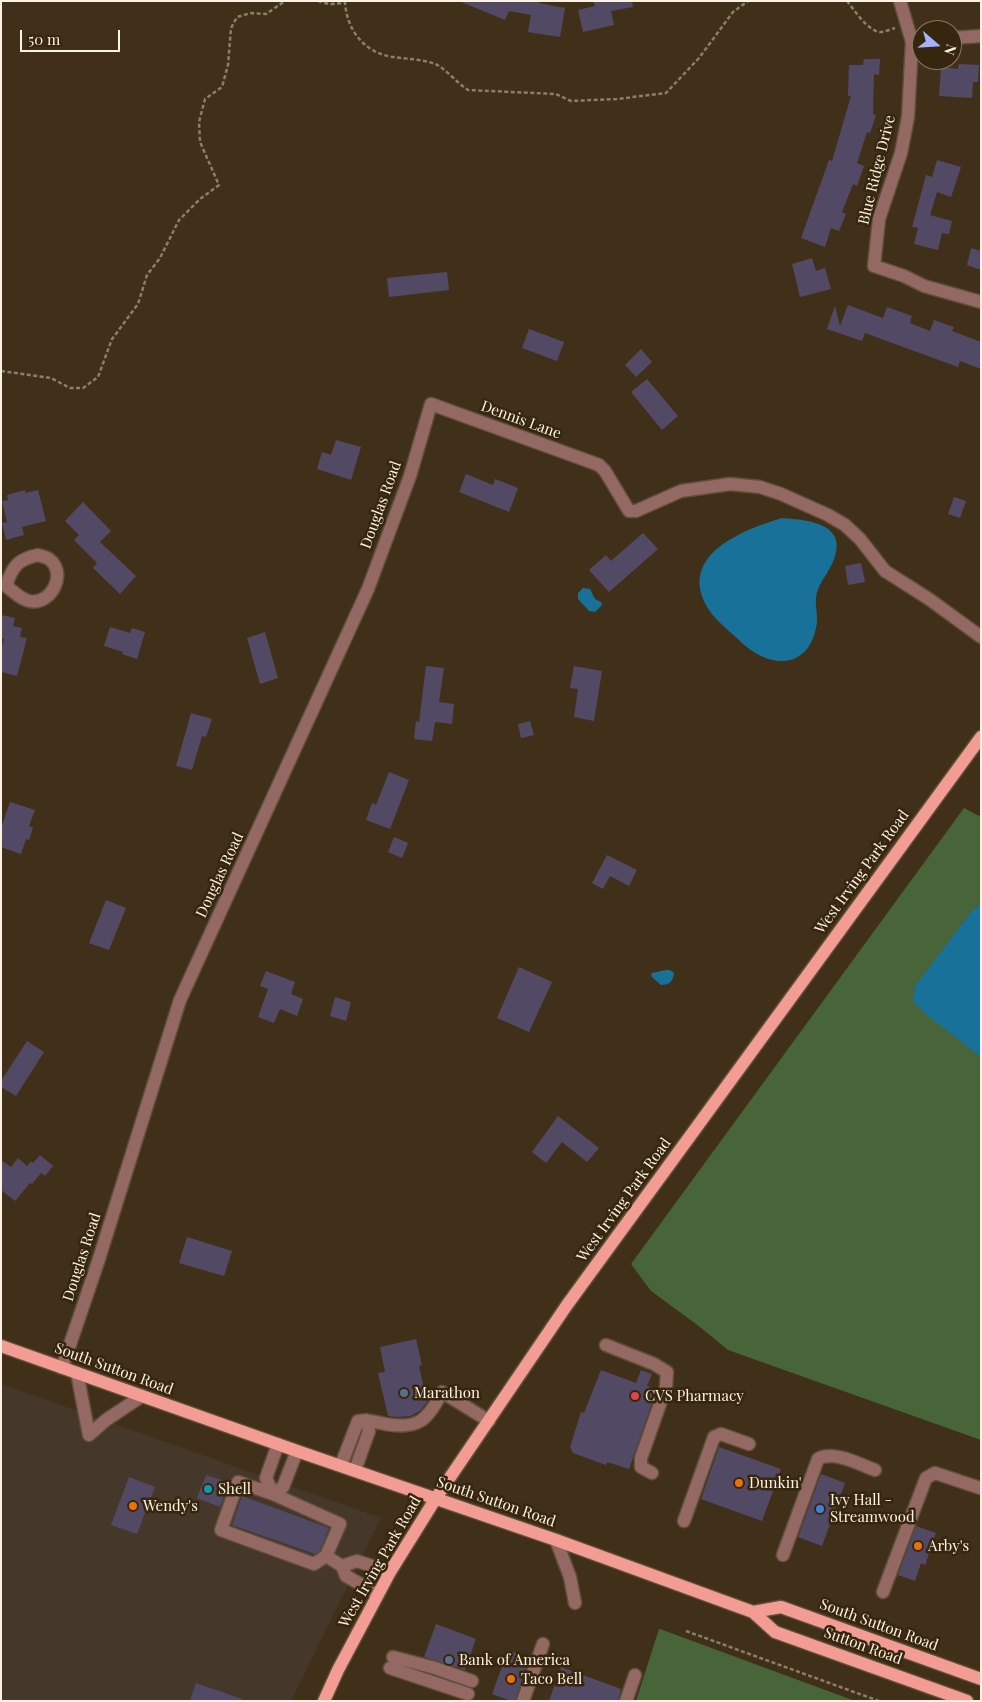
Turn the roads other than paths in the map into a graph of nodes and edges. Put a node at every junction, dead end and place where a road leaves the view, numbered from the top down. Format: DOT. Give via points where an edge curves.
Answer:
graph roads {
  1 [pos="900,1"];
  2 [pos="912,34"];
  3 [pos="981,36"];
  4 [pos="962,37"];
  5 [pos="914,70"];
  6 [pos="981,302"];
  7 [pos="431,404"];
  8 [pos="981,637"];
  9 [pos="981,737"];
  10 [pos="606,1345"];
  11 [pos="1,1346"];
  12 [pos="62,1368"];
  13 [pos="77,1373"];
  14 [pos="142,1396"];
  15 [pos="366,1420"];
  16 [pos="489,1421"];
  17 [pos="278,1444"];
  18 [pos="749,1444"];
  19 [pos="297,1451"];
  20 [pos="341,1465"];
  21 [pos="355,1470"];
  22 [pos="875,1470"];
  23 [pos="652,1473"];
  24 [pos="980,1488"];
  25 [pos="272,1494"];
  26 [pos="436,1498"];
  27 [pos="684,1521"];
  28 [pos="556,1540"];
  29 [pos="783,1555"];
  30 [pos="326,1556"];
  31 [pos="342,1566"];
  32 [pos="390,1572"];
  33 [pos="883,1592"];
  34 [pos="378,1594"];
  35 [pos="575,1603"];
  36 [pos="753,1612"];
  37 [pos="543,1644"];
  38 [pos="391,1665"];
  39 [pos="432,1674"];
  40 [pos="635,1675"];
  41 [pos="981,1679"];
  42 [pos="467,1689"];
  43 [pos="324,1701"];
  44 [pos="523,1701"];
  45 [pos="626,1701"];
  46 [pos="967,1701"];
  1 -- 2 [label="street, Blue Ridge Drive"];
  3 -- 4 [label="street"];
  5 -- 6 [label="street, Blue Ridge Drive" via="901,153 879,219 874,266 924,286"];
  7 -- 8 [label="street, Dennis Lane" via="599,465 629,511 636,511 681,491 730,484 760,487 802,504 845,525 884,571"];
  7 -- 12 [label="street, Douglas Road" via="410,476 368,590 180,1000"];
  9 -- 16 [label="main road, West Irving Park Road" via="572,1298"];
  10 -- 23 [label="street" via="667,1372 666,1387 641,1458 641,1467"];
  11 -- 12 [label="main road, South Sutton Road"];
  12 -- 13 [label="main road, South Sutton Road"];
  13 -- 14 [label="main road, South Sutton Road"];
  13 -- 14 [label="street" via="89,1434"];
  14 -- 17 [label="main road, South Sutton Road"];
  15 -- 16 [label="street" via="411,1426 432,1411 442,1392"];
  15 -- 20 [label="street" via="358,1421"];
  15 -- 21 [label="street" via="369,1431"];
  16 -- 26 [label="main road, West Irving Park Road"];
  17 -- 19 [label="main road, South Sutton Road"];
  17 -- 25 [label="street" via="266,1478"];
  18 -- 27 [label="street" via="721,1434 714,1437"];
  19 -- 20 [label="main road, South Sutton Road"];
  19 -- 25 [label="street" via="283,1486"];
  20 -- 21 [label="main road, South Sutton Road"];
  21 -- 26 [label="main road, South Sutton Road"];
  22 -- 29 [label="street" via="832,1455 818,1459"];
  24 -- 33 [label="street" via="935,1473 926,1478"];
  25 -- 30 [label="street" via="340,1524"];
  25 -- 30 [label="street" via="238,1482 221,1530 314,1564"];
  26 -- 28 [label="main road, South Sutton Road"];
  26 -- 32 [label="main road, West Irving Park Road"];
  28 -- 35 [label="street" via="570,1577"];
  28 -- 36 [label="main road, South Sutton Road"];
  30 -- 31 [label="street"];
  31 -- 32 [label="street" via="358,1561"];
  31 -- 34 [label="street" via="346,1576"];
  32 -- 34 [label="main road, West Irving Park Road"];
  34 -- 43 [label="main road, West Irving Park Road"];
  36 -- 41 [label="main road, South Sutton Road" via="782,1607"];
  36 -- 46 [label="main road, Sutton Road" via="776,1632"];
  37 -- 44 [label="street"];
  38 -- 39 [label="street"];
  38 -- 42 [label="street"];
  38 -- 42 [label="street" via="435,1668"];
  40 -- 45 [label="street"];
}
